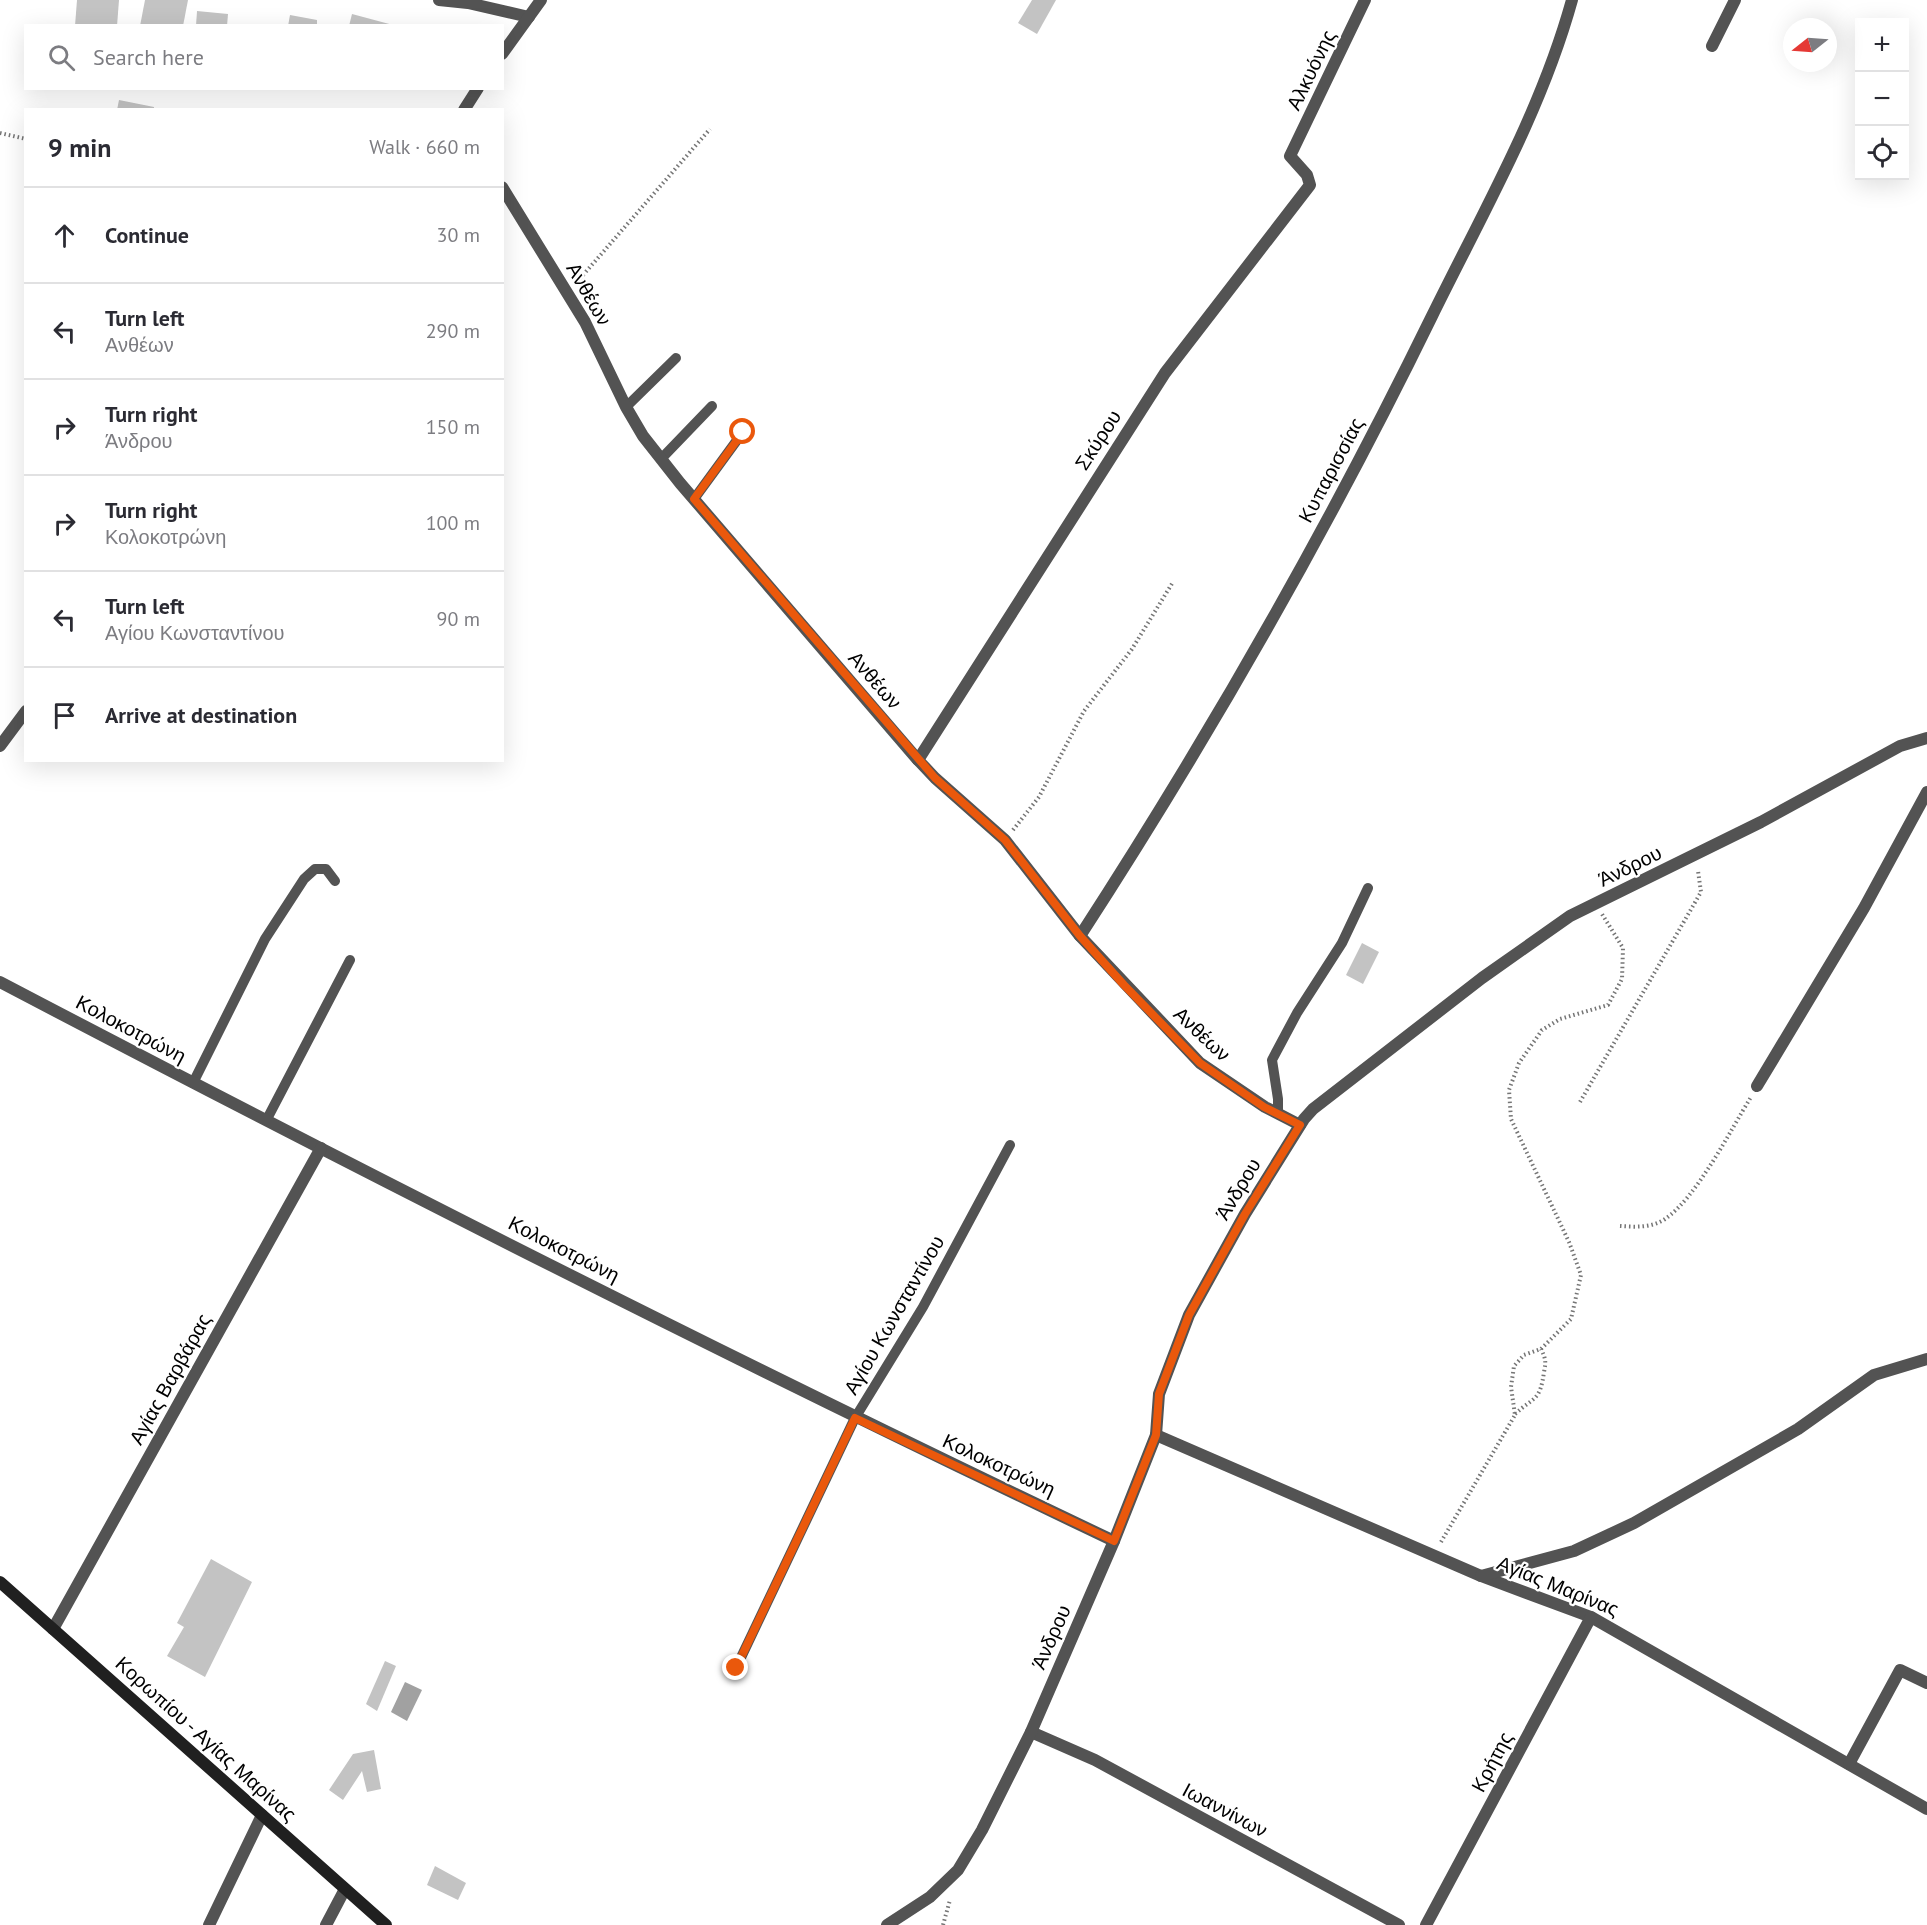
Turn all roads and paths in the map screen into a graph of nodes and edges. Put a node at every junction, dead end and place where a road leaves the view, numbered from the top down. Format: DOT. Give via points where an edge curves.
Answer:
graph roads {
  1 [pos="439,0"];
  2 [pos="541,0"];
  3 [pos="1365,0"];
  4 [pos="1572,0"];
  5 [pos="1735,0"];
  6 [pos="529,17"];
  7 [pos="1712,46"];
  8 [pos="504,51"];
  9 [pos="477,90"];
  10 [pos="465,108"];
  11 [pos="710,129"];
  12 [pos="0,133"];
  13 [pos="24,139"];
  14 [pos="1290,156"];
  15 [pos="504,190"];
  16 [pos="566,293"];
  17 [pos="676,358"];
  18 [pos="712,406"];
  19 [pos="626,407"];
  20 [pos="743,432"];
  21 [pos="661,459"];
  22 [pos="694,499"];
  23 [pos="1173,582"];
  24 [pos="24,714"];
  25 [pos="1927,738"];
  26 [pos="0,746"];
  27 [pos="918,760"];
  28 [pos="1927,792"];
  29 [pos="1005,840"];
  30 [pos="1695,855"];
  31 [pos="335,881"];
  32 [pos="1368,888"];
  33 [pos="1596,904"];
  34 [pos="1080,936"];
  35 [pos="350,960"];
  36 [pos="0,982"];
  37 [pos="193,1083"];
  38 [pos="1757,1086"];
  39 [pos="1580,1102"];
  40 [pos="1278,1112"];
  41 [pos="267,1119"];
  42 [pos="1300,1125"];
  43 [pos="1010,1144"];
  44 [pos="321,1148"];
  45 [pos="1620,1226"];
  46 [pos="1541,1349"];
  47 [pos="1927,1359"];
  48 [pos="1515,1415"];
  49 [pos="855,1418"];
  50 [pos="1156,1435"];
  51 [pos="1114,1541"];
  52 [pos="1433,1556"];
  53 [pos="1481,1576"];
  54 [pos="0,1582"];
  55 [pos="1591,1617"];
  56 [pos="54,1629"];
  57 [pos="736,1668"];
  58 [pos="1927,1683"];
  59 [pos="1031,1732"];
  60 [pos="1848,1764"];
  61 [pos="1927,1809"];
  62 [pos="262,1815"];
  63 [pos="345,1888"];
  64 [pos="209,1925"];
  65 [pos="326,1925"];
  66 [pos="386,1925"];
  67 [pos="887,1925"];
  68 [pos="1399,1925"];
  69 [pos="1426,1925"];
  1 -- 6 [label="street"];
  2 -- 6 [label="street"];
  3 -- 14 [label="street, Αλκυόνης"];
  4 -- 34 [label="street, Κυπαρισσίας" via="1562,36 1511,162 1403,379 1245,664"];
  5 -- 7 [label="street"];
  6 -- 8 [label="street"];
  9 -- 10 [label="street"];
  11 -- 16 [label="path"];
  12 -- 13 [label="path"];
  14 -- 27 [label="street, Σκύρου" via="1307,175 1310,185 1165,373"];
  15 -- 16 [label="street, Ανθέων"];
  16 -- 19 [label="street, Ανθέων" via="585,322"];
  17 -- 19 [label="lane"];
  18 -- 21 [label="lane"];
  19 -- 21 [label="street, Ανθέων"];
  20 -- 22 [label="lane"];
  21 -- 22 [label="street, Ανθέων"];
  22 -- 27 [label="street, Ανθέων"];
  23 -- 29 [label="path" via="1132,650 1084,711 1039,797"];
  24 -- 26 [label="street"];
  25 -- 30 [label="street, Άνδρου" via="1900,746"];
  27 -- 29 [label="street, Ανθέων"];
  28 -- 38 [label="street" via="1864,908"];
  29 -- 34 [label="street, Ανθέων"];
  30 -- 33 [label="street, Άνδρου"];
  30 -- 39 [label="path" via="1701,892"];
  31 -- 37 [label="lane" via="326,869 315,869 304,879 265,939"];
  32 -- 40 [label="lane" via="1342,943 1272,1060"];
  33 -- 42 [label="street, Άνδρου" via="1570,916 1482,978 1313,1109"];
  33 -- 46 [label="path" via="1623,948 1622,979 1608,1005 1560,1019 1542,1030 1519,1063 1509,1090 1511,1119 1581,1275 1571,1318"];
  34 -- 40 [label="street, Ανθέων" via="1200,1063 1264,1107"];
  35 -- 41 [label="lane"];
  36 -- 37 [label="street, Κολοκοτρώνη"];
  37 -- 41 [label="street, Κολοκοτρώνη"];
  38 -- 45 [label="path" via="1686,1200 1664,1220 1641,1227"];
  40 -- 42 [label="street, Ανθέων"];
  41 -- 44 [label="street, Κολοκοτρώνη"];
  42 -- 50 [label="street, Άνδρου" via="1189,1315 1159,1394"];
  43 -- 49 [label="lane, Αγίου Κωνσταντίνου" via="923,1306"];
  44 -- 49 [label="street, Κολοκοτρώνη"];
  44 -- 56 [label="street, Αγίας Βαρβάρας"];
  46 -- 48 [label="path" via="1547,1363 1544,1386 1537,1398"];
  46 -- 48 [label="path" via="1524,1355 1514,1366 1511,1388"];
  47 -- 53 [label="street" via="1874,1375 1798,1429 1634,1523 1574,1551"];
  48 -- 52 [label="path"];
  49 -- 51 [label="street, Κολοκοτρώνη"];
  49 -- 57 [label="lane, Αγίου Κωνσταντίνου"];
  50 -- 51 [label="street, Άνδρου"];
  50 -- 52 [label="street, Αγίας Μαρίνας"];
  51 -- 59 [label="street, Άνδρου"];
  52 -- 53 [label="street, Αγίας Μαρίνας"];
  53 -- 55 [label="street, Αγίας Μαρίνας"];
  54 -- 56 [label="main road, Κορωπίου - Αγίας Μαρίνας"];
  55 -- 60 [label="street, Αγίας Μαρίνας"];
  55 -- 69 [label="street, Κρήτης"];
  56 -- 62 [label="main road, Κορωπίου - Αγίας Μαρίνας"];
  58 -- 60 [label="street" via="1900,1670"];
  59 -- 67 [label="street, Άνδρου" via="958,1870 930,1898"];
  59 -- 68 [label="street, Ιωαννίνων" via="1095,1760"];
  60 -- 61 [label="street, Αγίας Μαρίνας"];
  62 -- 63 [label="main road, Κορωπίου - Αγίας Μαρίνας"];
  62 -- 64 [label="street"];
  63 -- 65 [label="street"];
  63 -- 66 [label="main road, Κορωπίου - Αγίας Μαρίνας"];
}
